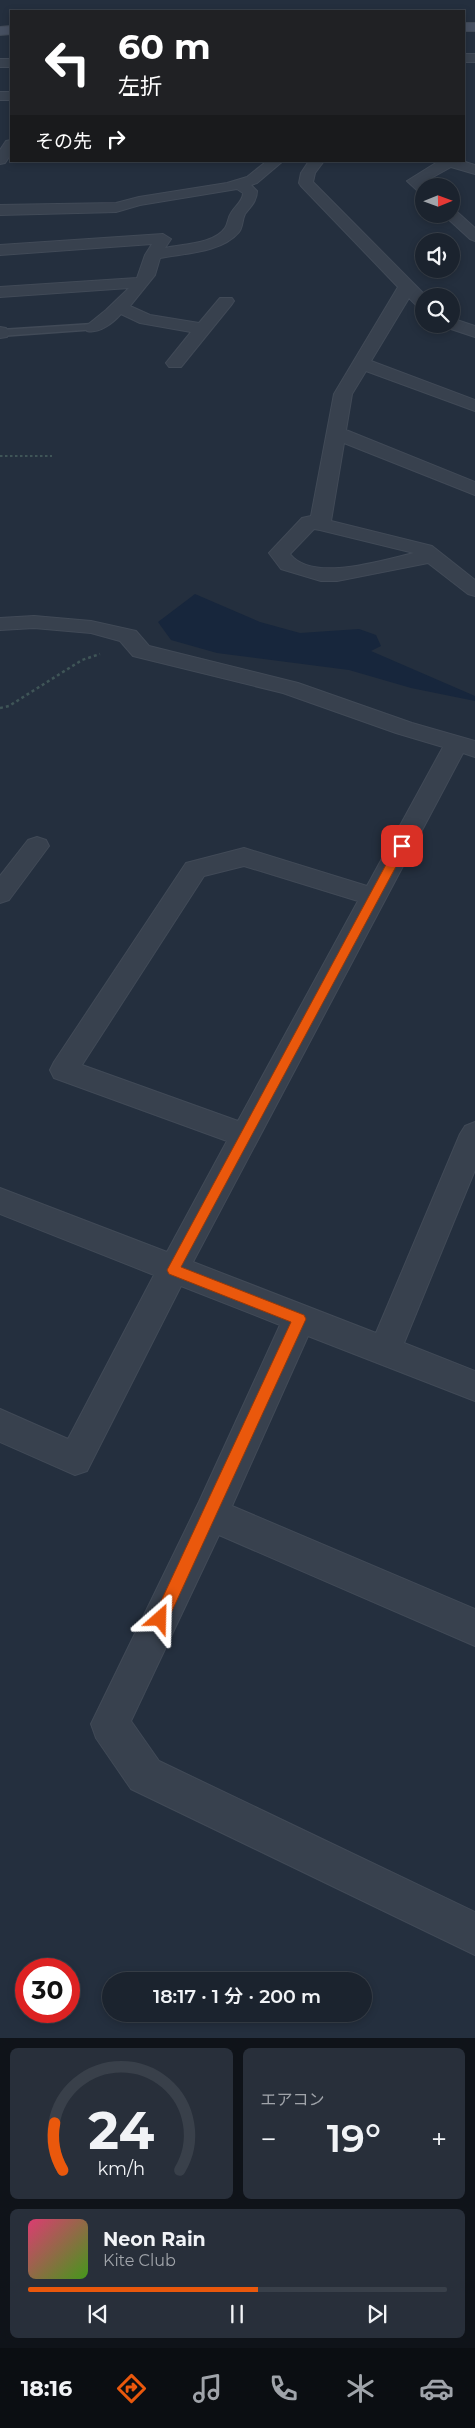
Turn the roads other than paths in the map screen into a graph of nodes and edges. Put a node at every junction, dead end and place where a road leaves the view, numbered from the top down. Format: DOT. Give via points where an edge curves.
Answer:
graph roads {
  1 [pos="275,162"];
  2 [pos="316,162"];
  3 [pos="448,162"];
  4 [pos="475,170"];
  5 [pos="419,178"];
  6 [pos="240,185"];
  7 [pos="116,207"];
  8 [pos="0,210"];
  9 [pos="460,220"];
  10 [pos="472,229"];
  11 [pos="123,242"];
  12 [pos="0,250"];
  13 [pos="153,255"];
  14 [pos="142,282"];
  15 [pos="406,288"];
  16 [pos="0,292"];
  17 [pos="415,296"];
  18 [pos="226,301"];
  19 [pos="119,307"];
  20 [pos="93,327"];
  21 [pos="202,329"];
  22 [pos="0,333"];
  23 [pos="175,362"];
  24 [pos="361,363"];
  25 [pos="475,406"];
  26 [pos="336,433"];
  27 [pos="475,489"];
  28 [pos="320,524"];
  29 [pos="432,556"];
  30 [pos="475,590"];
  31 [pos="0,624"];
  32 [pos="465,746"];
  33 [pos="37,846"];
  34 [pos="0,894"];
  35 [pos="374,897"];
  36 [pos="475,1134"];
  37 [pos="246,1136"];
  38 [pos="0,1202"];
  39 [pos="173,1270"];
  40 [pos="299,1319"];
  41 [pos="385,1351"];
  42 [pos="475,1386"];
  43 [pos="0,1425"];
  44 [pos="211,1514"];
  45 [pos="475,1628"];
  46 [pos="475,1934"];
  1 -- 6 [label="street"];
  2 -- 15 [label="street" via="308,173 306,183"];
  3 -- 4 [label="street"];
  3 -- 5 [label="street"];
  6 -- 7 [label="street" via="139,200"];
  6 -- 13 [label="street" via="250,191 250,198 237,215 229,234 209,244"];
  7 -- 8 [label="street"];
  7 -- 11 [label="street"];
  9 -- 10 [label="street"];
  11 -- 12 [label="street"];
  11 -- 13 [label="street" via="164,239"];
  13 -- 14 [label="street"];
  14 -- 16 [label="street"];
  14 -- 19 [label="street"];
  15 -- 17 [label="street"];
  15 -- 24 [label="street"];
  18 -- 21 [label="street"];
  19 -- 20 [label="street"];
  19 -- 21 [label="street" via="146,319"];
  20 -- 22 [label="lane"];
  21 -- 23 [label="street"];
  24 -- 25 [label="street"];
  24 -- 26 [label="street" via="343,394"];
  26 -- 27 [label="street"];
  26 -- 28 [label="street"];
  28 -- 29 [label="street" via="425,550"];
  28 -- 29 [label="street" via="309,522 279,553 288,565 321,575 337,575"];
  29 -- 30 [label="street"];
  31 -- 32 [label="street" via="44,622 91,627 128,636 141,651 290,688"];
  32 -- 35 [label="street"];
  33 -- 34 [label="street"];
  35 -- 37 [label="street"];
  35 -- 37 [label="street" via="244,857 196,869 64,1070"];
  36 -- 41 [label="street"];
  37 -- 39 [label="street"];
  38 -- 39 [label="street"];
  39 -- 40 [label="street"];
  39 -- 43 [label="street" via="75,1459"];
  40 -- 41 [label="street"];
  40 -- 44 [label="street"];
  41 -- 42 [label="street"];
  44 -- 45 [label="street"];
  44 -- 46 [label="street" via="110,1724 145,1775"];
}
